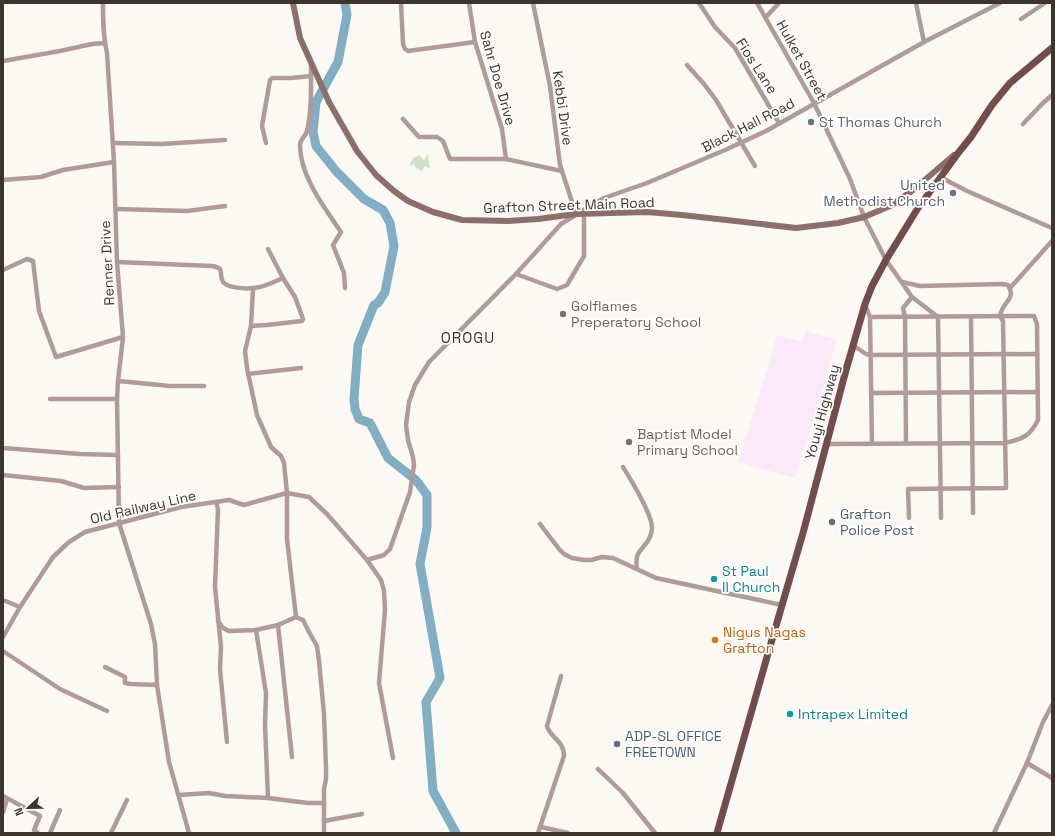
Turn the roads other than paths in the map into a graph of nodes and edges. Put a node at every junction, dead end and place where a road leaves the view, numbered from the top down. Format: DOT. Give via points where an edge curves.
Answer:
graph roads {
  1 [pos="104,3"];
  2 [pos="293,3"];
  3 [pos="401,3"];
  4 [pos="469,3"];
  5 [pos="533,3"];
  6 [pos="699,3"];
  7 [pos="757,3"];
  8 [pos="779,3"];
  9 [pos="916,3"];
  10 [pos="1000,3"];
  11 [pos="1045,3"];
  12 [pos="766,17"];
  13 [pos="1021,19"];
  14 [pos="475,42"];
  15 [pos="924,42"];
  16 [pos="105,43"];
  17 [pos="1052,48"];
  18 [pos="3,61"];
  19 [pos="687,65"];
  20 [pos="313,75"];
  21 [pos="1052,95"];
  22 [pos="814,103"];
  23 [pos="404,119"];
  24 [pos="779,123"];
  25 [pos="1023,124"];
  26 [pos="226,140"];
  27 [pos="113,143"];
  28 [pos="266,143"];
  29 [pos="741,143"];
  30 [pos="959,152"];
  31 [pos="506,159"];
  32 [pos="114,162"];
  33 [pos="755,166"];
  34 [pos="562,170"];
  35 [pos="940,178"];
  36 [pos="3,180"];
  37 [pos="225,206"];
  38 [pos="116,210"];
  39 [pos="576,214"];
  40 [pos="584,214"];
  41 [pos="864,217"];
  42 [pos="1052,228"];
  43 [pos="1052,241"];
  44 [pos="268,249"];
  45 [pos="886,260"];
  46 [pos="117,262"];
  47 [pos="3,270"];
  48 [pos="516,274"];
  49 [pos="283,278"];
  50 [pos="902,282"];
  51 [pos="253,288"];
  52 [pos="345,288"];
  53 [pos="1010,288"];
  54 [pos="912,296"];
  55 [pos="865,304"];
  56 [pos="1000,316"];
  57 [pos="870,317"];
  58 [pos="905,317"];
  59 [pos="938,317"];
  60 [pos="971,317"];
  61 [pos="251,326"];
  62 [pos="123,337"];
  63 [pos="854,346"];
  64 [pos="1004,354"];
  65 [pos="1037,354"];
  66 [pos="905,355"];
  67 [pos="939,355"];
  68 [pos="971,355"];
  69 [pos="871,356"];
  70 [pos="301,368"];
  71 [pos="248,374"];
  72 [pos="118,381"];
  73 [pos="204,386"];
  74 [pos="1005,392"];
  75 [pos="1038,392"];
  76 [pos="871,393"];
  77 [pos="906,393"];
  78 [pos="939,393"];
  79 [pos="972,393"];
  80 [pos="50,399"];
  81 [pos="117,399"];
  82 [pos="906,443"];
  83 [pos="940,443"];
  84 [pos="972,443"];
  85 [pos="1005,443"];
  86 [pos="828,444"];
  87 [pos="872,444"];
  88 [pos="3,448"];
  89 [pos="118,455"];
  90 [pos="623,467"];
  91 [pos="3,475"];
  92 [pos="119,487"];
  93 [pos="973,488"];
  94 [pos="940,489"];
  95 [pos="287,493"];
  96 [pos="216,502"];
  97 [pos="973,513"];
  98 [pos="909,518"];
  99 [pos="941,518"];
  100 [pos="119,523"];
  101 [pos="540,524"];
  102 [pos="366,560"];
  103 [pos="637,569"];
  104 [pos="3,600"];
  105 [pos="782,605"];
  106 [pos="20,607"];
  107 [pos="296,617"];
  108 [pos="218,621"];
  109 [pos="278,625"];
  110 [pos="256,630"];
  111 [pos="3,637"];
  112 [pos="3,652"];
  113 [pos="106,667"];
  114 [pos="561,676"];
  115 [pos="157,685"];
  116 [pos="1052,705"];
  117 [pos="107,711"];
  118 [pos="227,742"];
  119 [pos="292,757"];
  120 [pos="393,758"];
  121 [pos="1027,763"];
  122 [pos="598,769"];
  123 [pos="1052,778"];
  124 [pos="179,795"];
  125 [pos="5,797"];
  126 [pos="268,798"];
  127 [pos="127,800"];
  128 [pos="324,803"];
  129 [pos="60,810"];
  130 [pos="3,812"];
  131 [pos="362,814"];
  132 [pos="324,821"];
  133 [pos="541,827"];
  134 [pos="38,833"];
  135 [pos="50,833"];
  136 [pos="111,833"];
  137 [pos="189,833"];
  138 [pos="324,833"];
  139 [pos="538,833"];
  140 [pos="567,833"];
  141 [pos="655,833"];
  142 [pos="717,833"];
  143 [pos="994,833"];
  1 -- 16 [label="street, Renner Drive" via="102,18"];
  2 -- 20 [label="street, Grafton Street Main Road" via="300,38"];
  3 -- 14 [label="street" via="403,44 408,51"];
  4 -- 14 [label="street, Sahr Doe Drive"];
  5 -- 34 [label="street, Kebbi Drive" via="550,86"];
  6 -- 24 [label="street, Fios Lane" via="715,27 735,48"];
  7 -- 12 [label="street, Hulket Street"];
  8 -- 12 [label="street"];
  9 -- 15 [label="street"];
  10 -- 15 [label="street, Black Hall Road"];
  11 -- 13 [label="street"];
  12 -- 22 [label="street, Hulket Street"];
  14 -- 31 [label="street, Sahr Doe Drive" via="502,129"];
  15 -- 22 [label="street, Black Hall Road"];
  16 -- 18 [label="street"];
  16 -- 27 [label="street, Renner Drive"];
  17 -- 30 [label="main road, Youyi Highway" via="1010,83"];
  19 -- 29 [label="street" via="716,100"];
  20 -- 28 [label="street" via="276,77 270,80 262,126"];
  20 -- 39 [label="street, Grafton Street Main Road" via="357,151 376,175 408,201 433,212 462,220 530,220"];
  20 -- 52 [label="street" via="307,133 300,142 300,154 304,170 341,232 333,245 344,273"];
  21 -- 25 [label="street"];
  22 -- 24 [label="street, Black Hall Road"];
  22 -- 41 [label="street, Hulket Street" via="850,179"];
  23 -- 31 [label="street" via="419,137 438,137 443,141 450,159"];
  24 -- 29 [label="street, Black Hall Road"];
  26 -- 27 [label="street" via="162,144"];
  27 -- 32 [label="street, Renner Drive"];
  29 -- 33 [label="street"];
  29 -- 39 [label="street, Black Hall Road" via="647,183 604,198"];
  30 -- 35 [label="main road, Youyi Highway"];
  30 -- 41 [label="street, Grafton Street Main Road" via="900,200"];
  31 -- 34 [label="street"];
  32 -- 36 [label="street" via="63,170 40,177"];
  32 -- 38 [label="street, Renner Drive"];
  34 -- 39 [label="street, Kebbi Drive"];
  35 -- 42 [label="street"];
  35 -- 45 [label="main road, Youyi Highway"];
  37 -- 38 [label="street" via="187,212"];
  38 -- 46 [label="street, Renner Drive"];
  39 -- 40 [label="street, Grafton Street Main Road"];
  39 -- 48 [label="street, Black Hall Road" via="561,224"];
  40 -- 41 [label="street, Grafton Street Main Road" via="647,212 796,228"];
  40 -- 48 [label="street" via="584,256 567,285 557,289"];
  41 -- 45 [label="street, Hulket Street"];
  43 -- 53 [label="street"];
  44 -- 49 [label="street"];
  45 -- 50 [label="street, Hulket Street"];
  45 -- 55 [label="main road, Youyi Highway"];
  46 -- 51 [label="street" via="218,267 226,285"];
  46 -- 62 [label="street, Renner Drive"];
  47 -- 62 [label="street" via="27,259 33,261 39,311 56,357"];
  48 -- 102 [label="street, Black Hall Road" via="429,362 415,385 409,402 406,425 414,457 410,492 390,549 384,555"];
  49 -- 51 [label="street"];
  49 -- 61 [label="street" via="295,297 302,321"];
  50 -- 53 [label="street" via="920,286 1002,284"];
  50 -- 54 [label="street, Hulket Street"];
  51 -- 61 [label="street"];
  53 -- 56 [label="street" via="1012,295"];
  54 -- 58 [label="street" via="903,308"];
  54 -- 59 [label="street, Hulket Street"];
  55 -- 57 [label="street"];
  55 -- 63 [label="main road, Youyi Highway"];
  56 -- 60 [label="street"];
  56 -- 64 [label="street" via="1003,322"];
  56 -- 65 [label="street" via="1034,316 1037,324"];
  57 -- 58 [label="street"];
  57 -- 69 [label="street"];
  58 -- 59 [label="street"];
  58 -- 66 [label="street"];
  59 -- 60 [label="street"];
  59 -- 67 [label="street"];
  60 -- 68 [label="street"];
  61 -- 71 [label="street" via="245,351"];
  62 -- 72 [label="street, Renner Drive"];
  63 -- 69 [label="street"];
  63 -- 86 [label="main road, Youyi Highway"];
  64 -- 65 [label="street"];
  64 -- 68 [label="street"];
  64 -- 74 [label="street"];
  65 -- 75 [label="street"];
  66 -- 67 [label="street"];
  66 -- 69 [label="street"];
  66 -- 77 [label="street"];
  67 -- 68 [label="street"];
  67 -- 78 [label="street"];
  68 -- 79 [label="street"];
  69 -- 76 [label="street"];
  70 -- 71 [label="street"];
  71 -- 95 [label="street" via="257,415 271,447 281,456 284,463"];
  72 -- 73 [label="street"];
  72 -- 81 [label="street, Renner Drive"];
  74 -- 75 [label="street"];
  74 -- 79 [label="street"];
  74 -- 85 [label="street"];
  75 -- 85 [label="street" via="1038,420 1033,430 1022,439"];
  76 -- 77 [label="street"];
  76 -- 87 [label="street"];
  77 -- 78 [label="street"];
  77 -- 82 [label="street"];
  78 -- 79 [label="street"];
  78 -- 83 [label="street"];
  79 -- 84 [label="street"];
  80 -- 81 [label="street"];
  81 -- 89 [label="street, Renner Drive"];
  82 -- 83 [label="street"];
  82 -- 87 [label="street"];
  83 -- 84 [label="street"];
  83 -- 94 [label="street"];
  84 -- 85 [label="street"];
  84 -- 93 [label="street"];
  85 -- 93 [label="street" via="1006,488"];
  86 -- 87 [label="street"];
  86 -- 105 [label="main road, Youyi Highway"];
  88 -- 89 [label="street"];
  89 -- 92 [label="street, Renner Drive"];
  90 -- 103 [label="street" via="651,521 649,539 636,556"];
  91 -- 92 [label="street" via="61,481 84,488"];
  92 -- 100 [label="street, Renner Drive"];
  93 -- 94 [label="street"];
  93 -- 97 [label="street"];
  94 -- 98 [label="street" via="908,489"];
  94 -- 99 [label="street"];
  95 -- 96 [label="street, Old Railway Line" via="244,505 229,500"];
  95 -- 102 [label="street, Old Railway Line" via="309,497"];
  95 -- 107 [label="street" via="287,539"];
  96 -- 100 [label="street, Old Railway Line" via="181,507"];
  96 -- 108 [label="street" via="218,509 215,587"];
  100 -- 106 [label="street, Old Railway Line" via="85,532 69,542 53,557"];
  100 -- 115 [label="street, Renner Drive" via="151,624 155,644"];
  101 -- 103 [label="street" via="555,545 572,558 613,558"];
  102 -- 120 [label="street, Old Railway Line" via="381,580 384,591 379,684"];
  103 -- 105 [label="street" via="656,578"];
  104 -- 106 [label="street"];
  105 -- 142 [label="main road, Youyi Highway"];
  106 -- 111 [label="street, Old Railway Line"];
  107 -- 109 [label="street"];
  107 -- 128 [label="street" via="303,620 317,646 324,714"];
  108 -- 110 [label="street" via="229,631"];
  108 -- 118 [label="street"];
  109 -- 110 [label="street"];
  109 -- 119 [label="street"];
  110 -- 126 [label="street" via="266,693"];
  112 -- 117 [label="street" via="60,688"];
  113 -- 115 [label="street" via="124,677 125,683"];
  114 -- 133 [label="street" via="547,726 559,741 564,756"];
  115 -- 124 [label="street, Renner Drive" via="169,762"];
  116 -- 121 [label="street"];
  121 -- 123 [label="street"];
  121 -- 143 [label="street"];
  122 -- 141 [label="street" via="623,792"];
  124 -- 126 [label="street" via="209,793"];
  124 -- 137 [label="street, Renner Drive"];
  125 -- 130 [label="street"];
  125 -- 134 [label="street" via="40,816 34,830"];
  126 -- 128 [label="street"];
  127 -- 136 [label="street"];
  128 -- 132 [label="street"];
  129 -- 135 [label="street"];
  131 -- 132 [label="street"];
  132 -- 138 [label="street"];
  133 -- 139 [label="street"];
  133 -- 140 [label="street"];
}
